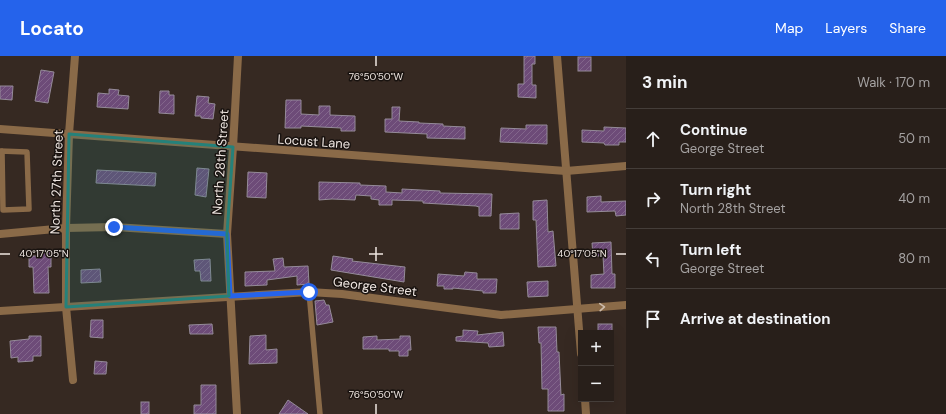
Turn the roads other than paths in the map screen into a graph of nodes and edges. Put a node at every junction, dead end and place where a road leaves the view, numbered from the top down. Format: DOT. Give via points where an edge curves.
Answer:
graph roads {
  1 [pos="75,56"];
  2 [pos="238,56"];
  3 [pos="557,56"];
  4 [pos="0,129"];
  5 [pos="69,134"];
  6 [pos="233,147"];
  7 [pos="1,151"];
  8 [pos="626,166"];
  9 [pos="566,171"];
  10 [pos="66,228"];
  11 [pos="0,234"];
  12 [pos="227,234"];
  13 [pos="309,292"];
  14 [pos="230,296"];
  15 [pos="626,305"];
  16 [pos="66,307"];
  17 [pos="577,309"];
  18 [pos="0,311"];
  19 [pos="579,330"];
  20 [pos="73,380"];
  21 [pos="585,402"];
  22 [pos="237,414"];
  23 [pos="320,414"];
  24 [pos="586,414"];
  1 -- 5 [label="street, North 27th Street"];
  2 -- 6 [label="street, North 28th Street"];
  3 -- 9 [label="street"];
  4 -- 5 [label="street, Locust Lane"];
  5 -- 6 [label="street, Locust Lane"];
  5 -- 10 [label="street, North 27th Street"];
  6 -- 9 [label="street, Locust Lane"];
  6 -- 12 [label="street, North 28th Street"];
  7 -- 7 [label="lane" via="27,152 29,209 3,210"];
  8 -- 9 [label="street, Locust Lane"];
  9 -- 17 [label="street"];
  10 -- 11 [label="street"];
  10 -- 12 [label="street" via="114,227"];
  10 -- 16 [label="street, North 27th Street"];
  12 -- 14 [label="street, North 28th Street"];
  13 -- 14 [label="street, George Street"];
  13 -- 17 [label="street, George Street" via="501,315"];
  13 -- 23 [label="lane"];
  14 -- 16 [label="street, George Street"];
  14 -- 22 [label="street, North 28th Street"];
  17 -- 15 [label="street, George Street, one-way"];
  16 -- 18 [label="street, George Street"];
  16 -- 20 [label="street, North 27th Street"];
  17 -- 19 [label="street"];
  21 -- 24 [label="street"];
}
